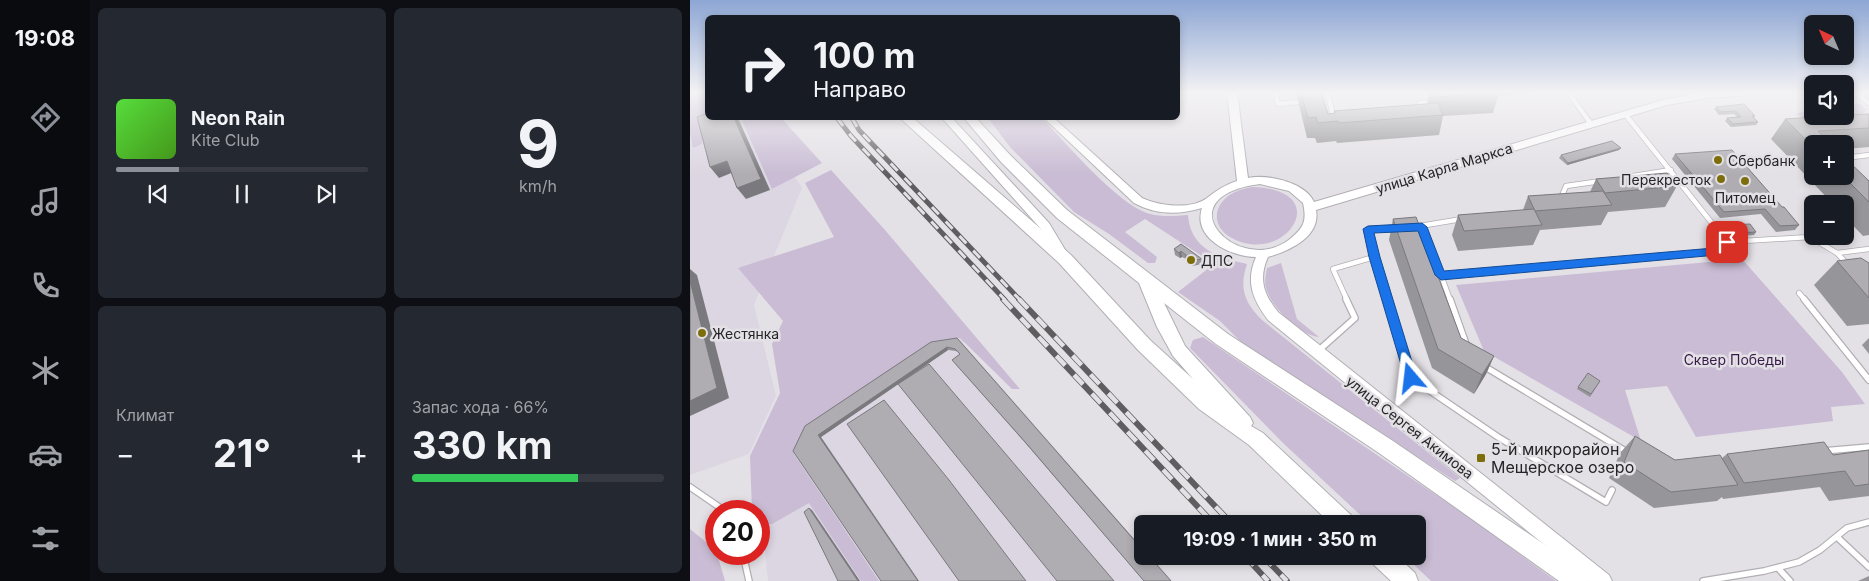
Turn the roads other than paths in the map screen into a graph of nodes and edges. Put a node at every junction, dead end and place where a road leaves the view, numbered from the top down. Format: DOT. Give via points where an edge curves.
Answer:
graph roads {
  1 [pos="1235,119"];
  2 [pos="1334,119"];
  3 [pos="1587,119"];
  4 [pos="1608,119"];
  5 [pos="1629,119"];
  6 [pos="908,120"];
  7 [pos="949,120"];
  8 [pos="972,120"];
  9 [pos="1051,120"];
  10 [pos="1591,124"];
  11 [pos="1336,126"];
  12 [pos="1869,155"];
  13 [pos="1854,157"];
  14 [pos="1670,170"];
  15 [pos="1618,178"];
  16 [pos="1609,180"];
  17 [pos="1243,182"];
  18 [pos="1211,201"];
  19 [pos="1559,206"];
  20 [pos="1312,207"];
  21 [pos="1465,218"];
  22 [pos="1422,227"];
  23 [pos="1727,242"];
  24 [pos="1869,249"];
  25 [pos="1264,253"];
  26 [pos="1837,253"];
  27 [pos="1374,257"];
  28 [pos="1065,259"];
  29 [pos="1850,267"];
  30 [pos="1441,275"];
  31 [pos="1147,282"];
  32 [pos="1798,293"];
  33 [pos="1467,349"];
  34 [pos="1316,353"];
  35 [pos="1477,362"];
  36 [pos="1869,380"];
  37 [pos="1256,439"];
  38 [pos="1869,447"];
  39 [pos="1819,452"];
  40 [pos="1634,456"];
  41 [pos="690,487"];
  42 [pos="1612,490"];
  43 [pos="709,500"];
  44 [pos="1336,515"];
  45 [pos="1869,522"];
  46 [pos="1837,537"];
  47 [pos="746,565"];
  48 [pos="1390,565"];
  49 [pos="1778,568"];
  50 [pos="1869,568"];
  51 [pos="750,581"];
  52 [pos="1407,581"];
  53 [pos="1578,581"];
  54 [pos="1603,581"];
  55 [pos="1703,581"];
  56 [pos="1790,581"];
  1 -- 17 [label="street"];
  2 -- 11 [label="lane"];
  3 -- 10 [label="lane"];
  4 -- 10 [label="street, улица Карла Маркса"];
  5 -- 14 [label="lane"];
  6 -- 28 [label="main road"];
  7 -- 28 [label="street" via="1044,226"];
  8 -- 31 [label="main road" via="1062,214"];
  9 -- 18 [label="street" via="1142,204 1177,210"];
  10 -- 20 [label="street, улица Карла Маркса"];
  12 -- 13 [label="lane"];
  14 -- 15 [label="lane"];
  14 -- 23 [label="lane"];
  16 -- 19 [label="lane" via="1566,186"];
  17 -- 18 [label="street" via="1228,187"];
  17 -- 20 [label="street" via="1260,180 1291,187"];
  18 -- 25 [label="street" via="1206,218 1209,230 1218,240 1231,248"];
  20 -- 25 [label="street" via="1308,230 1298,241"];
  21 -- 22 [label="lane"];
  22 -- 27 [label="lane" via="1368,229"];
  22 -- 30 [label="lane"];
  23 -- 26 [label="lane" via="1810,237"];
  23 -- 30 [label="lane" via="1717,252"];
  24 -- 26 [label="lane"];
  25 -- 34 [label="street, улица Сергея Акимова" via="1255,281 1262,303 1272,316"];
  26 -- 29 [label="lane"];
  27 -- 34 [label="lane" via="1333,269 1356,318"];
  27 -- 42 [label="lane" via="1411,378 1498,437 1606,502"];
  28 -- 37 [label="main road" via="1144,345 1206,403"];
  30 -- 33 [label="lane"];
  31 -- 37 [label="main road" via="1178,351"];
  31 -- 53 [label="main road" via="1222,339 1386,447"];
  32 -- 36 [label="lane"];
  34 -- 54 [label="street, улица Сергея Акимова"];
  35 -- 40 [label="lane"];
  37 -- 44 [label="main road"];
  38 -- 39 [label="lane"];
  41 -- 43 [label="lane"];
  45 -- 46 [label="lane" via="1847,528"];
  46 -- 49 [label="lane" via="1799,562"];
  46 -- 50 [label="lane"];
  47 -- 51 [label="lane"];
  48 -- 52 [label="main road"];
  49 -- 55 [label="lane"];
  49 -- 56 [label="lane"];
}
